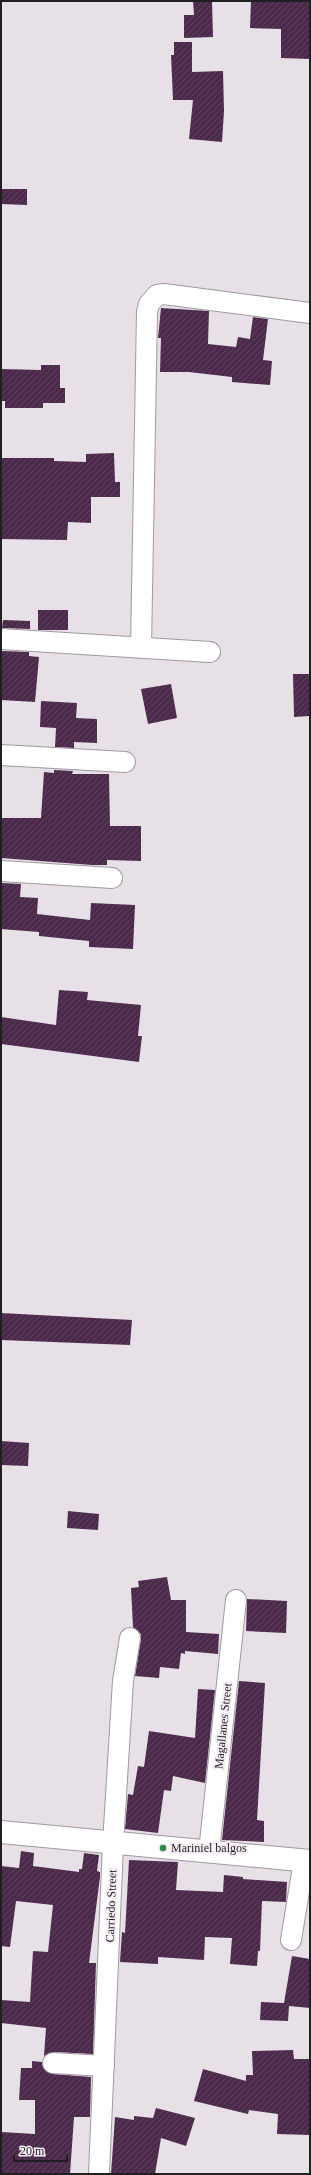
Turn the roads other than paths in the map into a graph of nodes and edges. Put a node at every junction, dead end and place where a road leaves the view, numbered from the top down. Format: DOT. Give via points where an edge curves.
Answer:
graph roads {
  1 [pos="310,313"];
  2 [pos="1,640"];
  3 [pos="141,648"];
  4 [pos="210,652"];
  5 [pos="1,755"];
  6 [pos="125,762"];
  7 [pos="1,871"];
  8 [pos="112,878"];
  9 [pos="236,1600"];
  10 [pos="130,1638"];
  11 [pos="1,1832"];
  12 [pos="113,1844"];
  13 [pos="209,1852"];
  14 [pos="307,1861"];
  15 [pos="292,1940"];
  16 [pos="53,2063"];
  17 [pos="104,2066"];
  18 [pos="99,2174"];
  1 -- 3 [label="street" via="164,294 157,295 149,304"];
  2 -- 3 [label="street"];
  3 -- 4 [label="street"];
  5 -- 6 [label="street"];
  7 -- 8 [label="street"];
  9 -- 13 [label="street, Magallanes Street"];
  10 -- 12 [label="street, Carriedo Street" via="123,1681"];
  11 -- 12 [label="street"];
  12 -- 13 [label="street"];
  12 -- 17 [label="street, Carriedo Street"];
  13 -- 14 [label="street"];
  14 -- 15 [label="street"];
  16 -- 17 [label="street"];
  17 -- 18 [label="street, Carriedo Street"];
}
